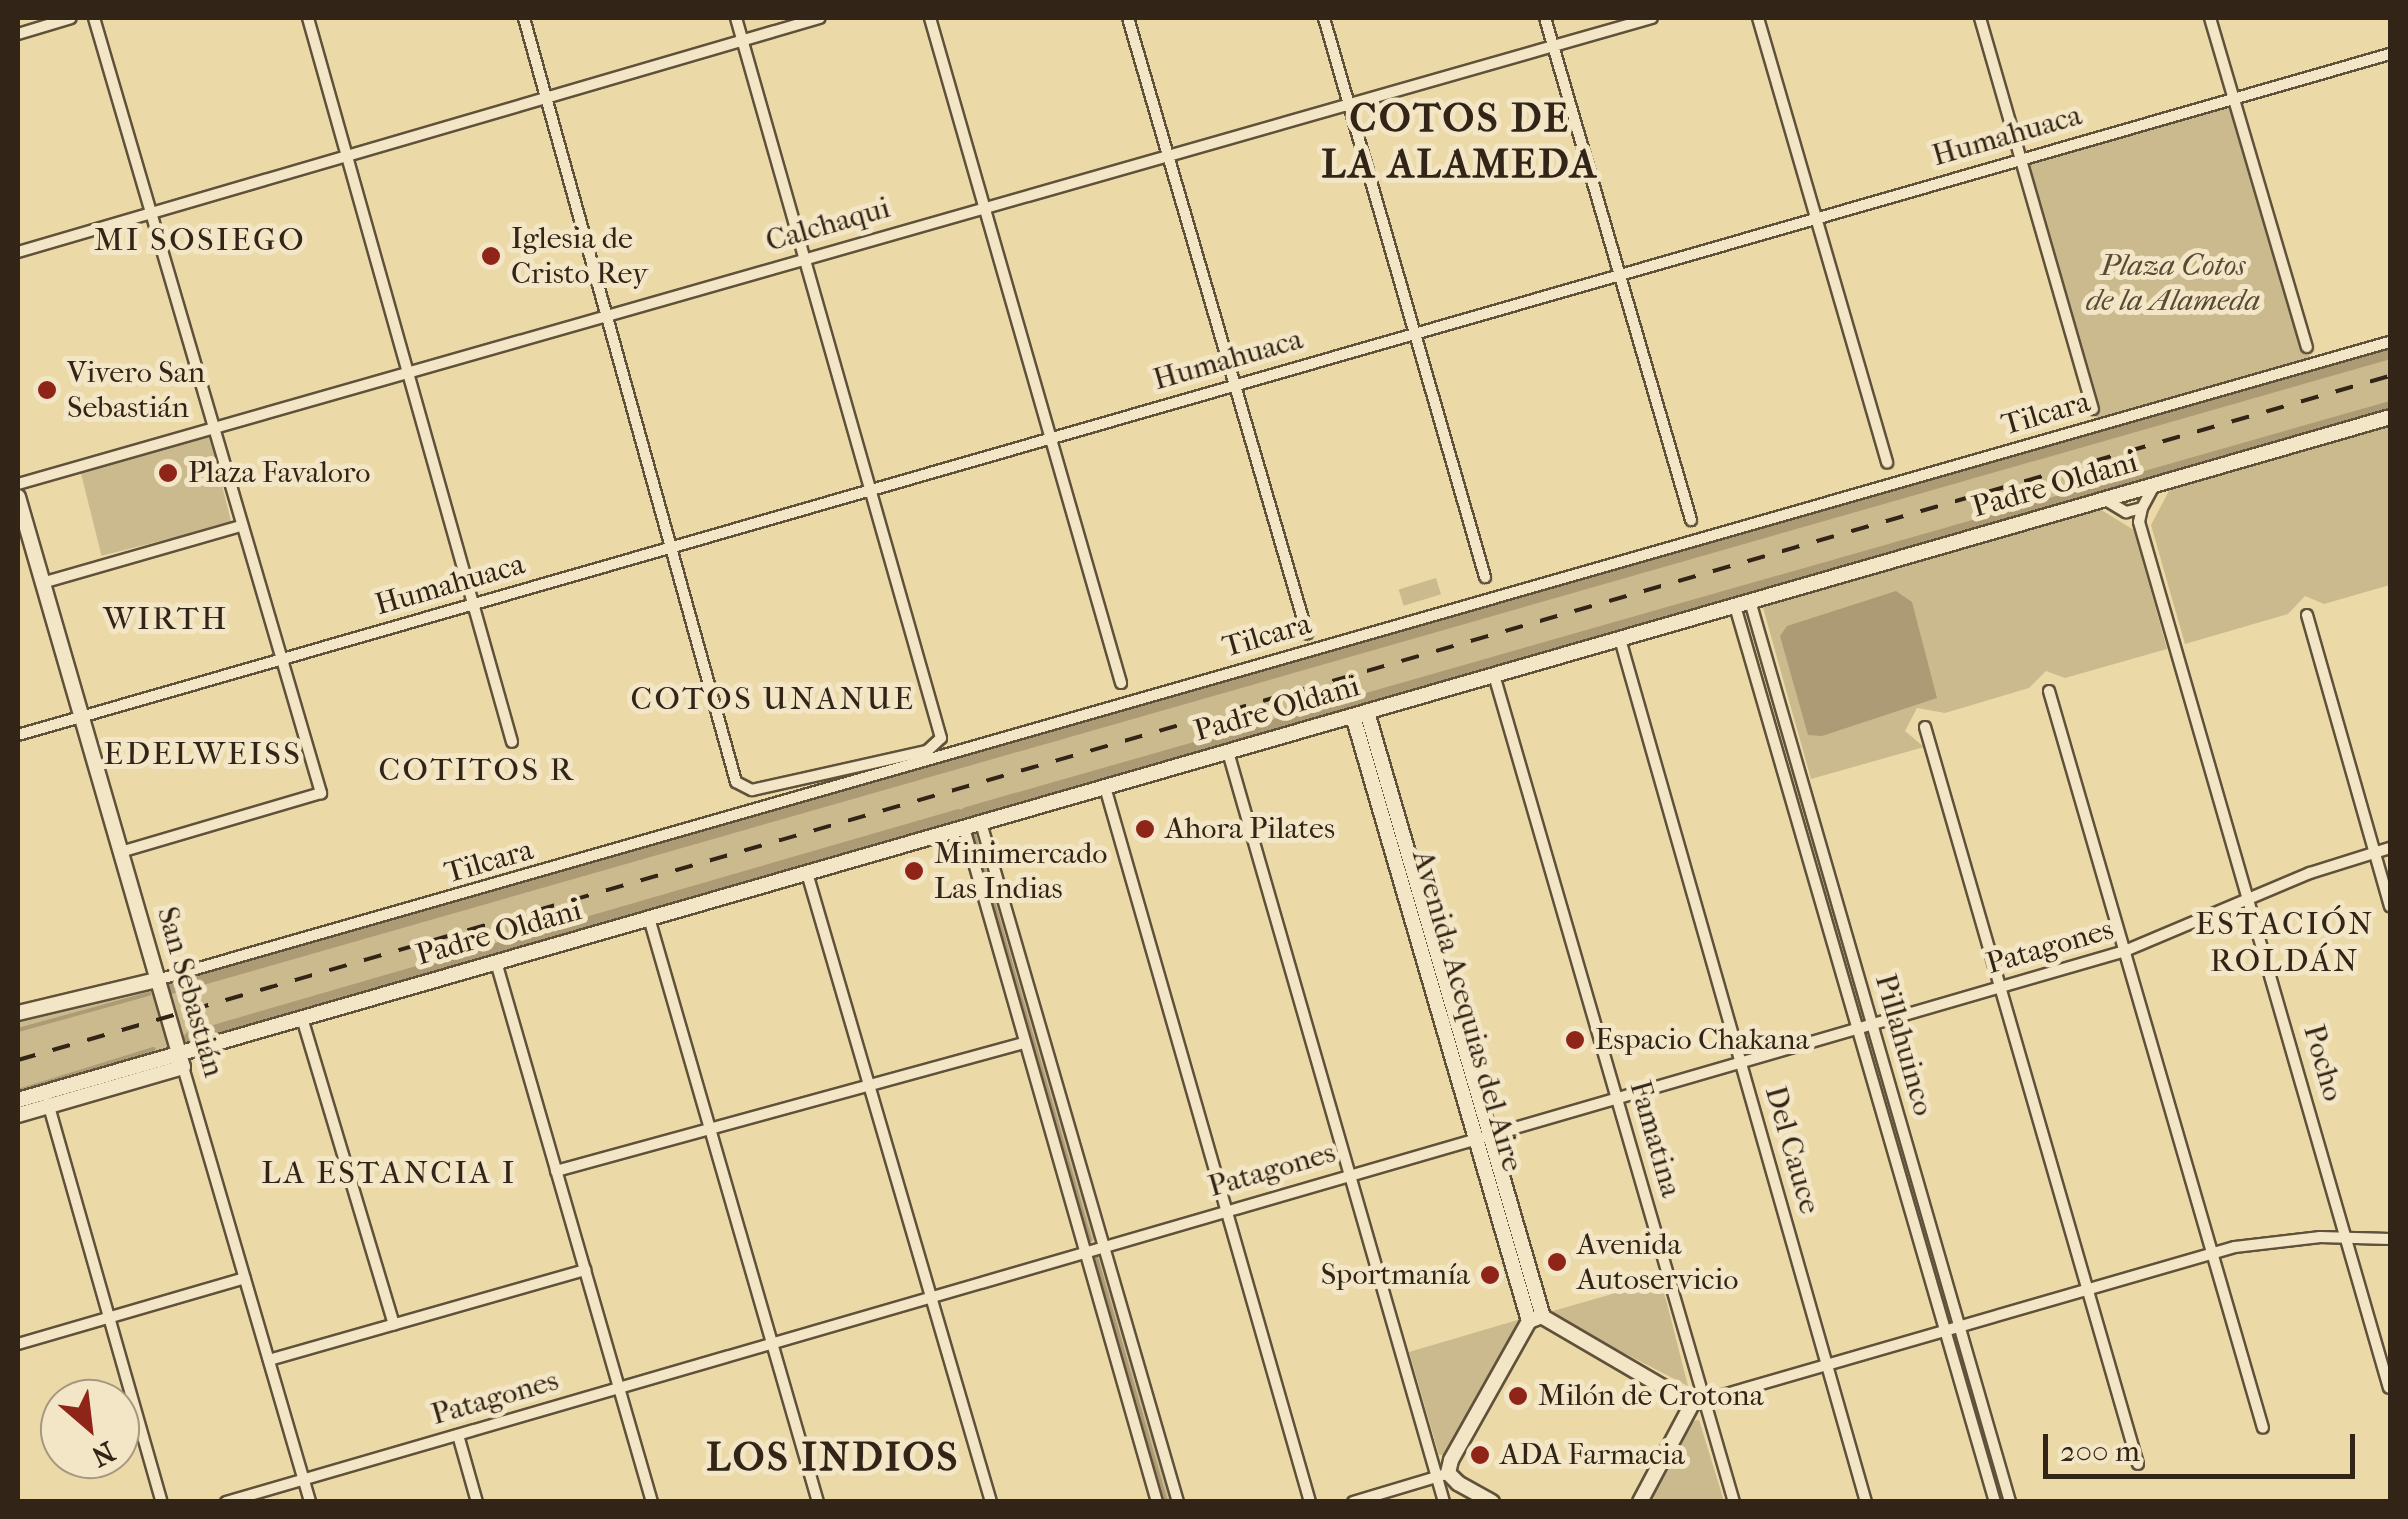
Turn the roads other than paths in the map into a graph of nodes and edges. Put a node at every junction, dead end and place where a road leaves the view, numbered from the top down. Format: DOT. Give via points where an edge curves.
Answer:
graph roads {
  1 [pos="71,18"];
  2 [pos="94,18"];
  3 [pos="308,18"];
  4 [pos="524,18"];
  5 [pos="736,18"];
  6 [pos="820,18"];
  7 [pos="930,18"];
  8 [pos="1128,18"];
  9 [pos="1324,18"];
  10 [pos="1545,18"];
  11 [pos="1652,18"];
  12 [pos="1758,18"];
  13 [pos="1980,18"];
  14 [pos="2210,18"];
  15 [pos="18,34"];
  16 [pos="743,40"];
  17 [pos="1553,46"];
  18 [pos="2390,54"];
  19 [pos="546,97"];
  20 [pos="2234,98"];
  21 [pos="1348,102"];
  22 [pos="346,154"];
  23 [pos="1168,154"];
  24 [pos="2020,157"];
  25 [pos="984,208"];
  26 [pos="151,214"];
  27 [pos="1816,216"];
  28 [pos="18,252"];
  29 [pos="801,259"];
  30 [pos="1618,273"];
  31 [pos="602,315"];
  32 [pos="1415,332"];
  33 [pos="2390,342"];
  34 [pos="2308,347"];
  35 [pos="405,373"];
  36 [pos="1234,384"];
  37 [pos="2093,409"];
  38 [pos="2390,417"];
  39 [pos="213,428"];
  40 [pos="1050,436"];
  41 [pos="1888,463"];
  42 [pos="18,484"];
  43 [pos="2154,485"];
  44 [pos="870,490"];
  45 [pos="18,497"];
  46 [pos="2104,500"];
  47 [pos="2142,508"];
  48 [pos="2126,512"];
  49 [pos="1691,520"];
  50 [pos="2139,522"];
  51 [pos="241,526"];
  52 [pos="670,547"];
  53 [pos="1484,577"];
  54 [pos="42,582"];
  55 [pos="472,604"];
  56 [pos="1743,604"];
  57 [pos="2307,616"];
  58 [pos="1307,634"];
  59 [pos="1620,639"];
  60 [pos="281,660"];
  61 [pos="1494,675"];
  62 [pos="1120,683"];
  63 [pos="2049,690"];
  64 [pos="1360,714"];
  65 [pos="81,717"];
  66 [pos="1925,727"];
  67 [pos="18,735"];
  68 [pos="512,742"];
  69 [pos="1228,752"];
  70 [pos="1105,787"];
  71 [pos="981,823"];
  72 [pos="964,828"];
  73 [pos="2390,848"];
  74 [pos="121,852"];
  75 [pos="2375,853"];
  76 [pos="807,873"];
  77 [pos="2250,900"];
  78 [pos="2390,906"];
  79 [pos="648,918"];
  80 [pos="2125,952"];
  81 [pos="496,962"];
  82 [pos="157,980"];
  83 [pos="2001,988"];
  84 [pos="18,1013"];
  85 [pos="302,1018"];
  86 [pos="1867,1027"];
  87 [pos="1025,1043"];
  88 [pos="181,1060"];
  89 [pos="1741,1062"];
  90 [pos="869,1086"];
  91 [pos="1617,1098"];
  92 [pos="46,1099"];
  93 [pos="18,1100"];
  94 [pos="18,1114"];
  95 [pos="709,1129"];
  96 [pos="1483,1136"];
  97 [pos="556,1171"];
  98 [pos="1350,1174"];
  99 [pos="1226,1210"];
  100 [pos="2347,1240"];
  101 [pos="2390,1240"];
  102 [pos="1103,1245"];
  103 [pos="1085,1250"];
  104 [pos="2212,1253"];
  105 [pos="585,1270"];
  106 [pos="245,1278"];
  107 [pos="2088,1290"];
  108 [pos="930,1296"];
  109 [pos="109,1318"];
  110 [pos="1536,1319"];
  111 [pos="394,1325"];
  112 [pos="1960,1326"];
  113 [pos="1945,1331"];
  114 [pos="771,1343"];
  115 [pos="18,1344"];
  116 [pos="269,1360"];
  117 [pos="1828,1365"];
  118 [pos="620,1388"];
  119 [pos="2390,1388"];
  120 [pos="1698,1402"];
  121 [pos="2263,1428"];
  122 [pos="458,1435"];
  123 [pos="2138,1464"];
  124 [pos="1442,1475"];
  125 [pos="304,1480"];
  126 [pos="162,1502"];
  127 [pos="226,1502"];
  128 [pos="310,1502"];
  129 [pos="477,1502"];
  130 [pos="652,1502"];
  131 [pos="818,1502"];
  132 [pos="991,1502"];
  133 [pos="1157,1502"];
  134 [pos="1178,1502"];
  135 [pos="1310,1502"];
  136 [pos="1353,1502"];
  137 [pos="1444,1502"];
  138 [pos="1492,1502"];
  139 [pos="1640,1502"];
  140 [pos="1734,1502"];
  141 [pos="1866,1502"];
  142 [pos="1995,1502"];
  143 [pos="2010,1502"];
  1 -- 15 [label="street"];
  2 -- 26 [label="street"];
  3 -- 22 [label="street"];
  4 -- 19 [label="street"];
  5 -- 16 [label="street"];
  6 -- 16 [label="street"];
  7 -- 25 [label="street"];
  8 -- 23 [label="street"];
  9 -- 21 [label="street"];
  10 -- 17 [label="street"];
  11 -- 17 [label="street, Calchaqui"];
  12 -- 27 [label="street"];
  13 -- 24 [label="street"];
  14 -- 20 [label="street"];
  16 -- 19 [label="street"];
  16 -- 29 [label="street"];
  17 -- 21 [label="street, Calchaqui"];
  17 -- 30 [label="street"];
  18 -- 20 [label="street, Humahuaca"];
  19 -- 22 [label="street"];
  19 -- 31 [label="street"];
  20 -- 24 [label="street, Humahuaca"];
  20 -- 34 [label="street"];
  21 -- 23 [label="street, Calchaqui"];
  21 -- 32 [label="street"];
  22 -- 26 [label="street"];
  22 -- 35 [label="street"];
  23 -- 25 [label="street, Calchaqui"];
  23 -- 36 [label="street"];
  24 -- 27 [label="street, Humahuaca"];
  24 -- 37 [label="street"];
  25 -- 29 [label="street, Calchaqui"];
  25 -- 40 [label="street"];
  26 -- 28 [label="street"];
  26 -- 39 [label="street"];
  27 -- 30 [label="street, Humahuaca"];
  27 -- 41 [label="street"];
  29 -- 31 [label="street, Calchaqui"];
  29 -- 44 [label="street"];
  30 -- 32 [label="street, Humahuaca"];
  30 -- 49 [label="street"];
  31 -- 35 [label="street, Calchaqui"];
  31 -- 52 [label="street"];
  32 -- 36 [label="street, Humahuaca"];
  32 -- 53 [label="street"];
  33 -- 82 [label="street, Tilcara"];
  35 -- 39 [label="street, Calchaqui"];
  35 -- 55 [label="street"];
  36 -- 40 [label="street, Humahuaca"];
  36 -- 58 [label="street"];
  38 -- 43 [label="main road, Padre Oldani"];
  39 -- 42 [label="street, Calchaqui"];
  39 -- 51 [label="street"];
  40 -- 44 [label="street, Humahuaca"];
  40 -- 62 [label="street"];
  43 -- 46 [label="main road, Padre Oldani"];
  43 -- 47 [label="street, Pocho"];
  44 -- 52 [label="street, Humahuaca"];
  44 -- 52 [label="street" via="941,738 927,751 752,790 736,782"];
  45 -- 54 [label="main road, San Sebastián"];
  46 -- 48 [label="street"];
  46 -- 56 [label="main road, Padre Oldani"];
  47 -- 48 [label="street"];
  47 -- 50 [label="street, Pocho"];
  48 -- 50 [label="street"];
  50 -- 77 [label="street, Pocho"];
  51 -- 54 [label="street"];
  51 -- 60 [label="street"];
  52 -- 55 [label="street, Humahuaca"];
  54 -- 65 [label="main road, San Sebastián"];
  55 -- 60 [label="street, Humahuaca"];
  55 -- 68 [label="street"];
  56 -- 59 [label="main road, Padre Oldani"];
  56 -- 86 [label="street, Pillahuinco"];
  57 -- 75 [label="street"];
  59 -- 61 [label="main road, Padre Oldani"];
  59 -- 89 [label="street, Del Cauce"];
  60 -- 65 [label="street, Humahuaca"];
  60 -- 74 [label="street" via="321,793"];
  61 -- 64 [label="main road, Padre Oldani"];
  61 -- 91 [label="street, Famatina"];
  63 -- 80 [label="street"];
  64 -- 69 [label="main road, Padre Oldani"];
  64 -- 96 [label="main road, Avenida Acequias del Aire"];
  65 -- 67 [label="street, Humahuaca"];
  65 -- 74 [label="main road, San Sebastián"];
  66 -- 83 [label="street"];
  69 -- 70 [label="main road, Padre Oldani"];
  69 -- 98 [label="street"];
  70 -- 71 [label="main road, Padre Oldani"];
  70 -- 99 [label="street"];
  71 -- 72 [label="main road, Padre Oldani"];
  71 -- 102 [label="street"];
  72 -- 76 [label="main road, Padre Oldani"];
  72 -- 87 [label="street"];
  73 -- 75 [label="street, Patagones"];
  74 -- 82 [label="main road, San Sebastián"];
  75 -- 77 [label="street, Patagones"];
  75 -- 78 [label="street"];
  76 -- 79 [label="main road, Padre Oldani"];
  76 -- 90 [label="street"];
  77 -- 80 [label="street, Patagones"];
  77 -- 100 [label="street, Pocho"];
  79 -- 81 [label="main road, Padre Oldani"];
  79 -- 95 [label="street"];
  80 -- 83 [label="street, Patagones"];
  80 -- 104 [label="street"];
  81 -- 85 [label="main road, Padre Oldani"];
  81 -- 97 [label="street"];
  82 -- 84 [label="main road"];
  82 -- 88 [label="main road, San Sebastián"];
  83 -- 86 [label="street, Patagones"];
  83 -- 107 [label="street"];
  85 -- 88 [label="main road, Padre Oldani"];
  85 -- 111 [label="street"];
  86 -- 89 [label="street, Patagones"];
  86 -- 112 [label="street, Pillahuinco"];
  86 -- 113 [label="street, Pillahuinco"];
  87 -- 90 [label="street"];
  87 -- 103 [label="street"];
  88 -- 92 [label="main road, Padre Oldani"];
  88 -- 106 [label="street, San Sebastián"];
  89 -- 91 [label="street, Patagones"];
  89 -- 117 [label="street, Del Cauce"];
  90 -- 95 [label="street"];
  90 -- 108 [label="street"];
  91 -- 96 [label="street, Patagones"];
  91 -- 120 [label="street, Famatina"];
  92 -- 93 [label="main road"];
  92 -- 94 [label="main road"];
  92 -- 109 [label="street"];
  95 -- 97 [label="street"];
  95 -- 114 [label="street"];
  96 -- 98 [label="street, Patagones"];
  96 -- 110 [label="main road, Avenida Acequias del Aire"];
  97 -- 105 [label="street"];
  98 -- 99 [label="street, Patagones"];
  98 -- 124 [label="street"];
  99 -- 102 [label="street, Patagones"];
  99 -- 135 [label="street"];
  100 -- 101 [label="street"];
  100 -- 104 [label="street" via="2278,1239"];
  100 -- 119 [label="street, Pocho"];
  102 -- 103 [label="street, Patagones"];
  102 -- 134 [label="street"];
  103 -- 108 [label="street, Patagones"];
  103 -- 133 [label="street"];
  104 -- 107 [label="street"];
  104 -- 121 [label="street"];
  105 -- 111 [label="street"];
  105 -- 118 [label="street"];
  106 -- 109 [label="street"];
  106 -- 116 [label="street, San Sebastián"];
  107 -- 112 [label="street"];
  107 -- 123 [label="street"];
  108 -- 114 [label="street, Patagones"];
  108 -- 132 [label="street"];
  109 -- 115 [label="street"];
  109 -- 126 [label="street"];
  110 -- 120 [label="main road"];
  110 -- 124 [label="main road"];
  111 -- 116 [label="street"];
  112 -- 113 [label="street"];
  112 -- 143 [label="street, Pillahuinco"];
  113 -- 117 [label="street"];
  113 -- 142 [label="street, Pillahuinco"];
  114 -- 118 [label="street, Patagones"];
  114 -- 131 [label="street"];
  116 -- 125 [label="street, San Sebastián"];
  117 -- 120 [label="street"];
  117 -- 141 [label="street, Del Cauce"];
  118 -- 122 [label="street, Patagones"];
  118 -- 130 [label="street"];
  120 -- 139 [label="main road"];
  120 -- 140 [label="street, Famatina"];
  122 -- 125 [label="street, Patagones"];
  122 -- 129 [label="street"];
  124 -- 136 [label="street"];
  124 -- 137 [label="street"];
  124 -- 138 [label="main road"];
  125 -- 127 [label="street, Patagones"];
  125 -- 128 [label="street, San Sebastián"];
}
